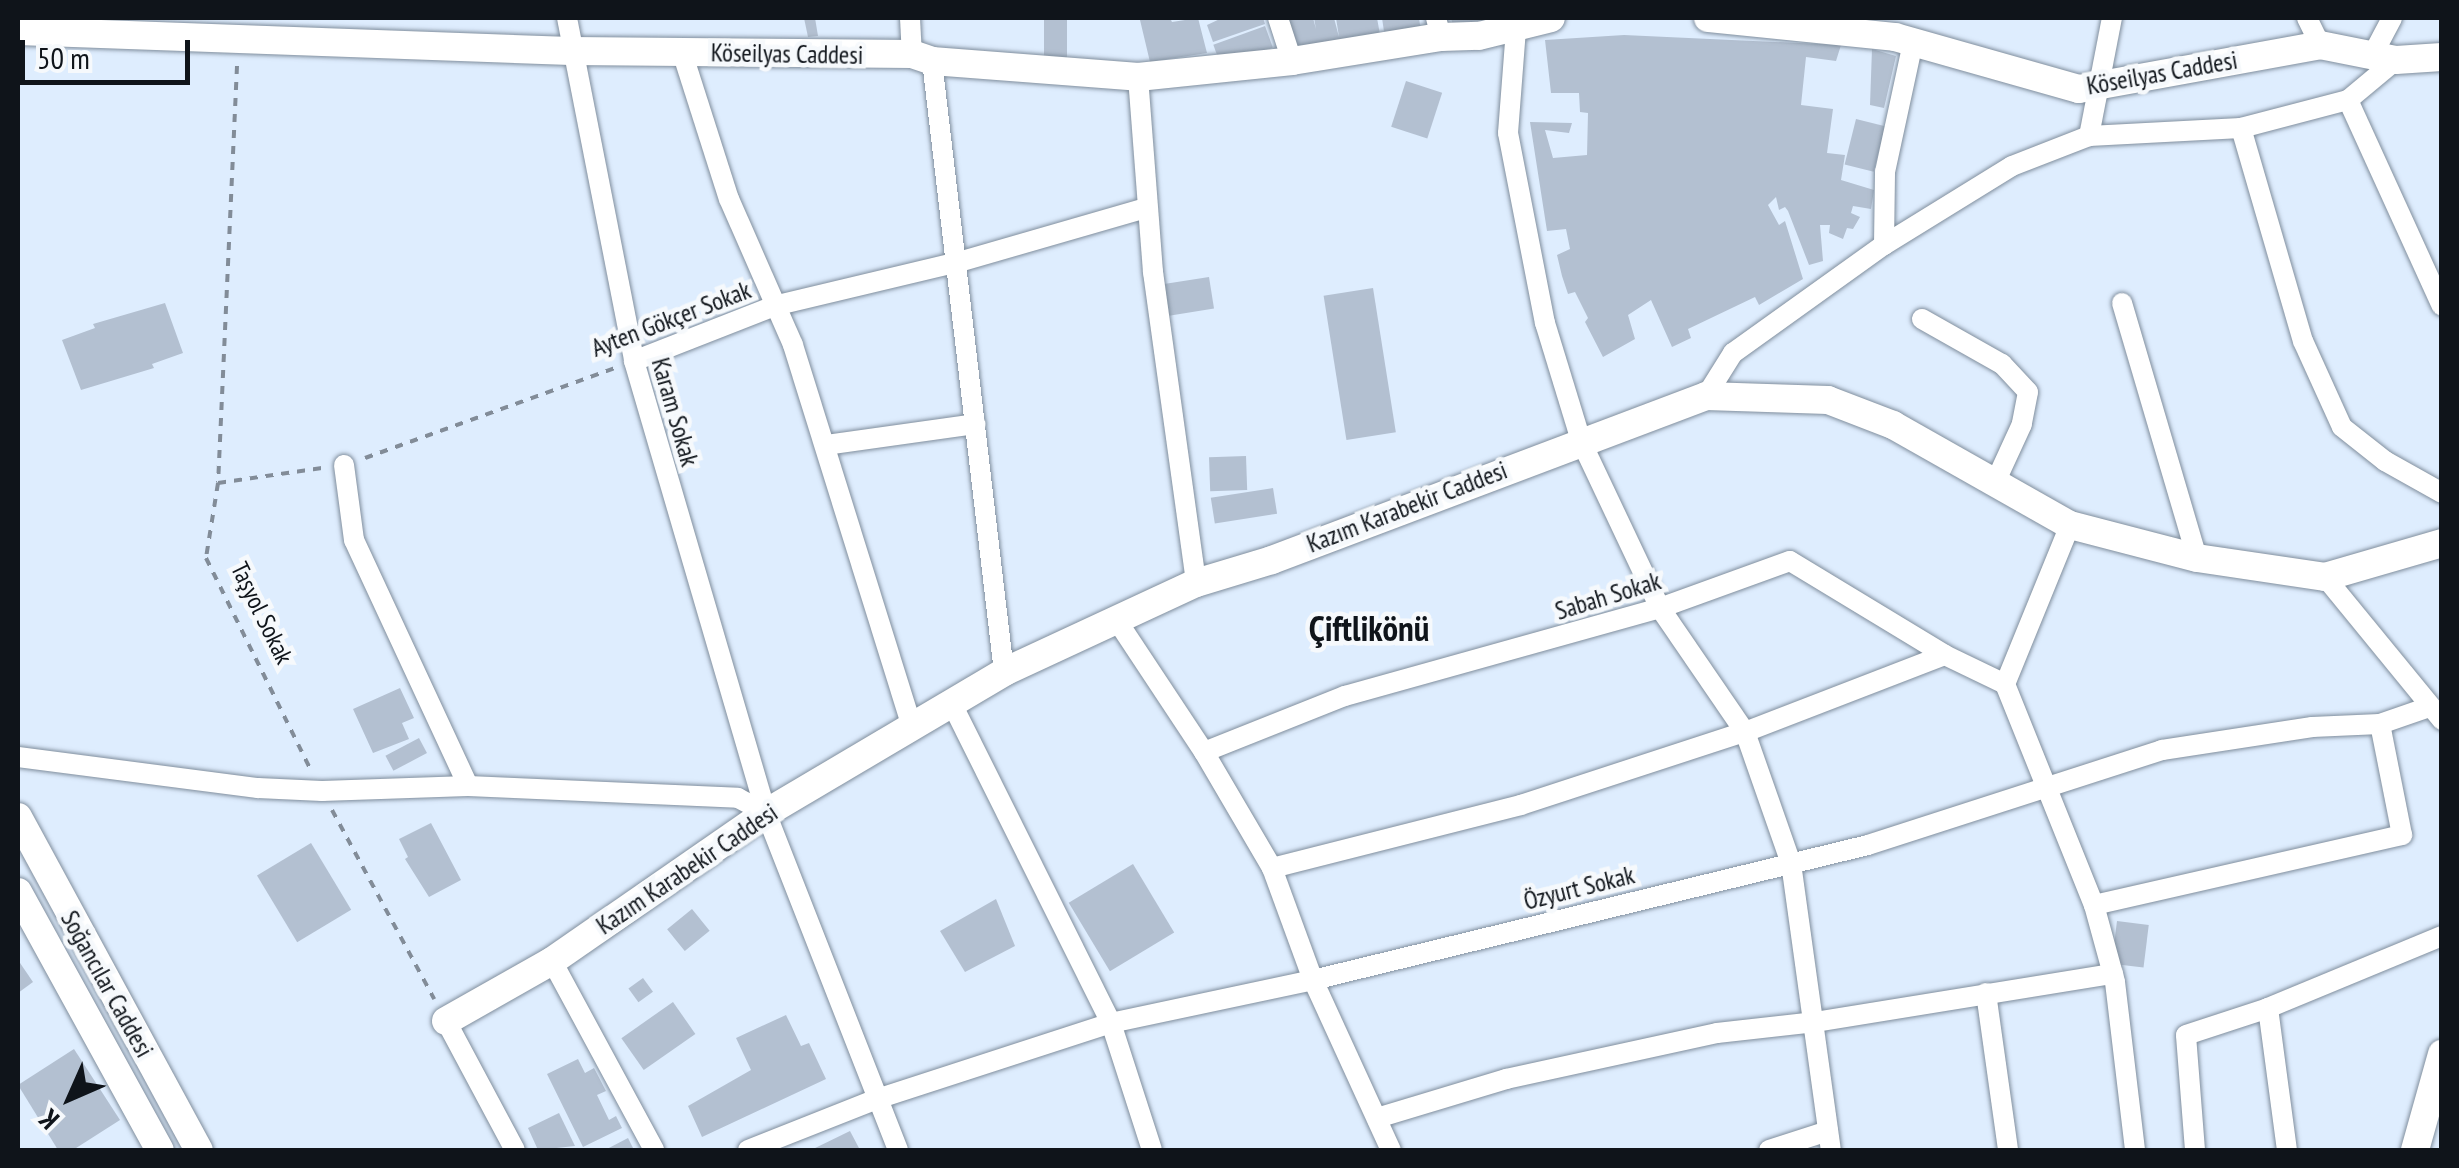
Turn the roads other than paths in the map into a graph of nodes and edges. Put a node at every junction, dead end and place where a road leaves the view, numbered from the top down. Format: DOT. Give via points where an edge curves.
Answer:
graph roads {
  1 [pos="567,18"];
  2 [pos="910,18"];
  3 [pos="1278,18"];
  4 [pos="1550,18"];
  5 [pos="1708,18"];
  6 [pos="2112,18"];
  7 [pos="2306,18"];
  8 [pos="2392,18"];
  9 [pos="1439,27"];
  10 [pos="162,28"];
  11 [pos="1516,28"];
  12 [pos="18,31"];
  13 [pos="1904,32"];
  14 [pos="2320,45"];
  15 [pos="571,51"];
  16 [pos="682,52"];
  17 [pos="2442,57"];
  18 [pos="922,58"];
  19 [pos="2384,58"];
  20 [pos="1292,61"];
  21 [pos="1138,77"];
  22 [pos="2098,86"];
  23 [pos="2348,100"];
  24 [pos="2241,128"];
  25 [pos="2088,136"];
  26 [pos="1146,208"];
  27 [pos="1884,246"];
  28 [pos="954,263"];
  29 [pos="2122,303"];
  30 [pos="774,306"];
  31 [pos="2442,306"];
  32 [pos="1922,319"];
  33 [pos="634,361"];
  34 [pos="1706,396"];
  35 [pos="976,424"];
  36 [pos="1581,441"];
  37 [pos="826,445"];
  38 [pos="344,465"];
  39 [pos="1994,485"];
  40 [pos="2442,493"];
  41 [pos="2070,525"];
  42 [pos="2442,543"];
  43 [pos="2197,558"];
  44 [pos="2325,577"];
  45 [pos="1196,582"];
  46 [pos="1660,608"];
  47 [pos="1116,619"];
  48 [pos="1945,655"];
  49 [pos="1004,672"];
  50 [pos="2005,684"];
  51 [pos="951,702"];
  52 [pos="2435,714"];
  53 [pos="911,724"];
  54 [pos="2380,724"];
  55 [pos="1746,732"];
  56 [pos="1204,752"];
  57 [pos="18,757"];
  58 [pos="468,786"];
  59 [pos="2050,788"];
  60 [pos="766,813"];
  61 [pos="18,816"];
  62 [pos="1791,863"];
  63 [pos="1272,868"];
  64 [pos="18,892"];
  65 [pos="2094,905"];
  66 [pos="2442,936"];
  67 [pos="552,961"];
  68 [pos="2113,974"];
  69 [pos="1313,980"];
  70 [pos="1986,993"];
  71 [pos="2268,1008"];
  72 [pos="446,1021"];
  73 [pos="1814,1022"];
  74 [pos="1110,1023"];
  75 [pos="2442,1054"];
  76 [pos="876,1099"];
  77 [pos="1377,1118"];
  78 [pos="2427,1136"];
  79 [pos="1830,1141"];
  80 [pos="160,1150"];
  81 [pos="199,1150"];
  82 [pos="516,1150"];
  83 [pos="654,1150"];
  84 [pos="748,1150"];
  85 [pos="898,1150"];
  86 [pos="1152,1150"];
  87 [pos="1391,1150"];
  88 [pos="1769,1150"];
  89 [pos="2008,1150"];
  90 [pos="2136,1150"];
  91 [pos="2195,1150"];
  92 [pos="2287,1150"];
  1 -- 15 [label="street, Karam Sokak"];
  2 -- 18 [label="street"];
  3 -- 20 [label="street"];
  4 -- 11 [label="street, Köseilyas Caddesi"];
  5 -- 13 [label="street, Köseilyas Caddesi"];
  6 -- 22 [label="street"];
  7 -- 14 [label="street"];
  8 -- 19 [label="street"];
  9 -- 11 [label="street, Köseilyas Caddesi" via="1479,36"];
  9 -- 20 [label="street, Köseilyas Caddesi"];
  10 -- 12 [label="street, Köseilyas Caddesi"];
  10 -- 15 [label="street, Köseilyas Caddesi" via="238,40"];
  11 -- 36 [label="street" via="1510,148 1545,323"];
  13 -- 22 [label="street, Köseilyas Caddesi" via="2079,89"];
  13 -- 27 [label="street" via="1885,172"];
  14 -- 19 [label="street, Köseilyas Caddesi"];
  14 -- 22 [label="street, Köseilyas Caddesi"];
  15 -- 16 [label="street, Köseilyas Caddesi"];
  15 -- 33 [label="street, Karam Sokak"];
  16 -- 18 [label="street, Köseilyas Caddesi"];
  16 -- 30 [label="street" via="729,199"];
  17 -- 19 [label="street, Köseilyas Caddesi"];
  18 -- 21 [label="street, Köseilyas Caddesi"];
  18 -- 28 [label="street"];
  19 -- 23 [label="street"];
  20 -- 21 [label="street, Köseilyas Caddesi"];
  21 -- 26 [label="street"];
  22 -- 25 [label="street"];
  23 -- 24 [label="street"];
  23 -- 31 [label="street"];
  24 -- 25 [label="street"];
  24 -- 40 [label="street" via="2303,341 2342,427 2384,461"];
  25 -- 27 [label="street" via="2012,166"];
  26 -- 28 [label="street, Ayten Gökçer Sokak"];
  26 -- 45 [label="street"];
  27 -- 34 [label="street" via="1733,354"];
  28 -- 30 [label="street, Ayten Gökçer Sokak"];
  28 -- 35 [label="street"];
  29 -- 43 [label="street"];
  30 -- 33 [label="street, Ayten Gökçer Sokak"];
  30 -- 37 [label="street"];
  32 -- 39 [label="street" via="2002,364 2028,392 2022,424"];
  33 -- 60 [label="street, Karam Sokak"];
  34 -- 36 [label="street, Kazım Karabekir Caddesi"];
  34 -- 39 [label="street, Kazım Karabekir Caddesi" via="1828,400 1893,425"];
  35 -- 37 [label="street"];
  35 -- 49 [label="street"];
  36 -- 45 [label="street, Kazım Karabekir Caddesi" via="1272,560"];
  36 -- 46 [label="street"];
  37 -- 53 [label="street"];
  38 -- 58 [label="street" via="354,540"];
  39 -- 41 [label="street, Kazım Karabekir Caddesi"];
  41 -- 43 [label="street, Kazım Karabekir Caddesi"];
  41 -- 50 [label="street"];
  42 -- 44 [label="street, Kazım Karabekir Caddesi"];
  43 -- 44 [label="street, Kazım Karabekir Caddesi"];
  44 -- 52 [label="street"];
  45 -- 47 [label="street, Kazım Karabekir Caddesi"];
  46 -- 48 [label="street, Sabah Sokak" via="1790,561"];
  46 -- 55 [label="street"];
  46 -- 56 [label="street, Sabah Sokak" via="1345,696"];
  47 -- 49 [label="street, Kazım Karabekir Caddesi"];
  47 -- 56 [label="street"];
  48 -- 50 [label="street, Sabah Sokak"];
  48 -- 55 [label="street"];
  49 -- 51 [label="street, Kazım Karabekir Caddesi"];
  50 -- 59 [label="street"];
  51 -- 53 [label="street, Kazım Karabekir Caddesi"];
  51 -- 74 [label="street"];
  52 -- 54 [label="street, Özyurt Sokak"];
  53 -- 60 [label="street, Kazım Karabekir Caddesi"];
  54 -- 59 [label="street, Özyurt Sokak" via="2312,727 2162,750"];
  54 -- 65 [label="street" via="2402,835"];
  55 -- 62 [label="street"];
  55 -- 63 [label="street" via="1521,804"];
  56 -- 63 [label="street"];
  57 -- 58 [label="street" via="258,788"];
  58 -- 60 [label="street" via="738,798"];
  59 -- 62 [label="street, Özyurt Sokak"];
  59 -- 65 [label="street"];
  60 -- 67 [label="street, Kazım Karabekir Caddesi"];
  60 -- 76 [label="street, Karam Sokak"];
  61 -- 81 [label="street, Soğancılar Caddesi"];
  62 -- 69 [label="street, Özyurt Sokak"];
  62 -- 73 [label="street"];
  63 -- 69 [label="street"];
  64 -- 80 [label="street, Soğancılar Caddesi"];
  65 -- 68 [label="street"];
  66 -- 71 [label="street"];
  67 -- 72 [label="street, Kazım Karabekir Caddesi"];
  67 -- 83 [label="street"];
  68 -- 70 [label="street"];
  68 -- 90 [label="street"];
  69 -- 74 [label="street, Özyurt Sokak"];
  69 -- 77 [label="street"];
  70 -- 73 [label="street"];
  70 -- 89 [label="street"];
  71 -- 91 [label="street" via="2186,1035"];
  71 -- 92 [label="street"];
  72 -- 82 [label="street"];
  73 -- 77 [label="street" via="1717,1032 1506,1079"];
  73 -- 79 [label="street"];
  74 -- 76 [label="street, Özyurt Sokak"];
  74 -- 86 [label="street"];
  75 -- 78 [label="street"];
  76 -- 84 [label="street, Özyurt Sokak"];
  76 -- 85 [label="street, Karam Sokak"];
  77 -- 87 [label="street"];
  79 -- 88 [label="street"];
}
